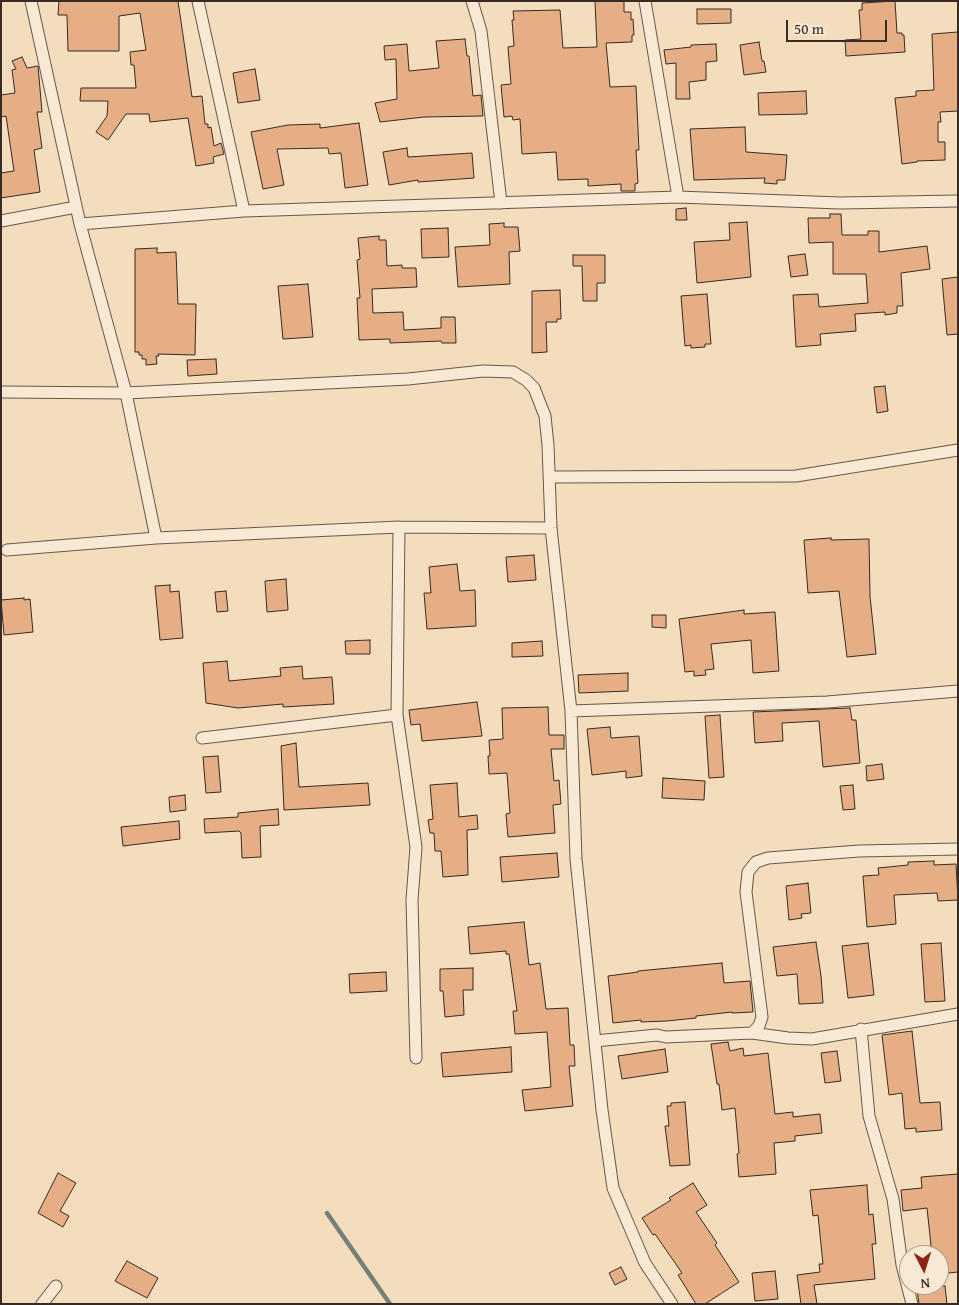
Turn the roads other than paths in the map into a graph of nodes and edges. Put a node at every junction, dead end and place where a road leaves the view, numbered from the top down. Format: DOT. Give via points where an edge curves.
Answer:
graph roads {
  1 [pos="31,1"];
  2 [pos="198,1"];
  3 [pos="472,1"];
  4 [pos="645,1"];
  5 [pos="678,197"];
  6 [pos="958,201"];
  7 [pos="501,203"];
  8 [pos="76,207"];
  9 [pos="244,211"];
  10 [pos="1,222"];
  11 [pos="80,224"];
  12 [pos="1,392"];
  13 [pos="126,393"];
  14 [pos="958,450"];
  15 [pos="550,477"];
  16 [pos="399,527"];
  17 [pos="551,528"];
  18 [pos="156,538"];
  19 [pos="8,550"];
  20 [pos="958,692"];
  21 [pos="571,710"];
  22 [pos="397,715"];
  23 [pos="202,738"];
  24 [pos="958,849"];
  25 [pos="958,1014"];
  26 [pos="861,1029"];
  27 [pos="752,1033"];
  28 [pos="595,1041"];
  29 [pos="416,1058"];
  30 [pos="56,1286"];
  31 [pos="42,1304"];
  32 [pos="672,1304"];
  33 [pos="912,1304"];
  1 -- 8 [label="street"];
  2 -- 9 [label="street"];
  3 -- 7 [label="street" via="481,31"];
  4 -- 5 [label="street"];
  5 -- 6 [label="street" via="840,202"];
  5 -- 7 [label="street"];
  7 -- 9 [label="street"];
  8 -- 10 [label="street"];
  8 -- 11 [label="street"];
  9 -- 11 [label="street"];
  11 -- 13 [label="street"];
  12 -- 13 [label="street"];
  13 -- 15 [label="street" via="408,379 483,371 513,372 534,388 545,416"];
  13 -- 18 [label="street"];
  14 -- 15 [label="street" via="796,476"];
  15 -- 17 [label="street"];
  16 -- 17 [label="street"];
  16 -- 18 [label="street"];
  16 -- 22 [label="street"];
  17 -- 21 [label="street"];
  18 -- 19 [label="street"];
  20 -- 21 [label="street" via="827,702"];
  21 -- 28 [label="street" via="576,859"];
  22 -- 23 [label="street"];
  22 -- 29 [label="street" via="416,846 412,900"];
  24 -- 27 [label="street" via="859,851 768,858 756,862 748,872 746,892 762,1017"];
  25 -- 26 [label="street"];
  26 -- 27 [label="street" via="812,1039"];
  26 -- 33 [label="street" via="869,1116 893,1199 902,1265"];
  27 -- 28 [label="street" via="658,1035"];
  28 -- 32 [label="street" via="613,1188 645,1263"];
  30 -- 31 [label="street"];
}
